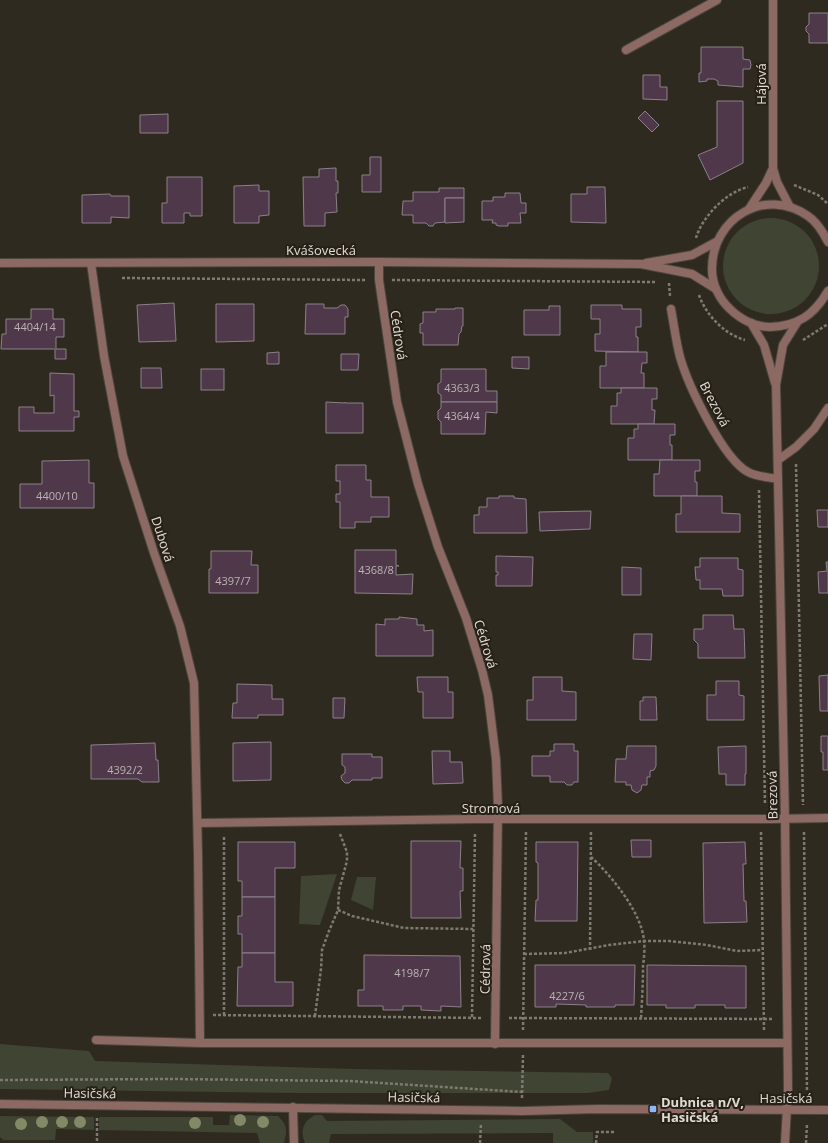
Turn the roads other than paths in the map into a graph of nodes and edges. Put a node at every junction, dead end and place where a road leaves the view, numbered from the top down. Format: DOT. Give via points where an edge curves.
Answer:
graph roads {
  1 [pos="717,0"];
  2 [pos="773,0"];
  3 [pos="626,50"];
  4 [pos="772,168"];
  5 [pos="790,207"];
  6 [pos="749,209"];
  7 [pos="716,242"];
  8 [pos="828,242"];
  9 [pos="380,262"];
  10 [pos="0,263"];
  11 [pos="91,263"];
  12 [pos="641,264"];
  13 [pos="716,289"];
  14 [pos="828,290"];
  15 [pos="671,309"];
  16 [pos="798,321"];
  17 [pos="751,323"];
  18 [pos="776,385"];
  19 [pos="828,408"];
  20 [pos="778,460"];
  21 [pos="778,479"];
  22 [pos="828,818"];
  23 [pos="498,819"];
  24 [pos="785,819"];
  25 [pos="198,823"];
  26 [pos="96,1040"];
  27 [pos="200,1043"];
  28 [pos="787,1043"];
  29 [pos="495,1044"];
  30 [pos="0,1104"];
  31 [pos="293,1107"];
  32 [pos="787,1110"];
  33 [pos="828,1110"];
  34 [pos="294,1143"];
  35 [pos="785,1143"];
  1 -- 3 [label="street"];
  2 -- 4 [label="street, Hájová"];
  4 -- 5 [label="street, Hájová" via="776,182"];
  4 -- 6 [label="street, Hájová" via="766,183"];
  5 -- 6 [label="street" via="776,205"];
  5 -- 8 [label="street" via="808,216 822,229"];
  6 -- 7 [label="street" via="735,217 724,228"];
  7 -- 12 [label="street, Kvášovecká" via="692,255"];
  7 -- 13 [label="street" via="712,258 712,274"];
  9 -- 11 [label="street, Kvášovecká"];
  9 -- 12 [label="street, Kvášovecká"];
  9 -- 23 [label="street, Cédrová" via="380,288 397,402 418,484 438,547 466,618 488,695 496,759"];
  10 -- 11 [label="street, Kvášovecká"];
  11 -- 25 [label="street, Dubová" via="104,356 123,456 180,626 194,683"];
  12 -- 13 [label="street, Kvášovecká" via="692,274"];
  13 -- 17 [label="street" via="724,304 736,315"];
  14 -- 16 [label="street" via="822,302"];
  15 -- 21 [label="street, Brezová" via="687,378 708,421 725,448 747,471"];
  16 -- 17 [label="street" via="783,326 767,327"];
  16 -- 18 [label="street, Brezová" via="783,345"];
  17 -- 18 [label="street, Brezová" via="764,345"];
  18 -- 20 [label="street, Brezová"];
  19 -- 20 [label="street" via="814,429"];
  20 -- 21 [label="street, Brezová"];
  21 -- 24 [label="street, Brezová"];
  22 -- 24 [label="street, Stromová"];
  23 -- 24 [label="street, Stromová"];
  23 -- 25 [label="street, Stromová"];
  23 -- 29 [label="street, Cédrová"];
  24 -- 28 [label="street, Brezová"];
  25 -- 27 [label="street, Dubová"];
  26 -- 27 [label="street"];
  27 -- 29 [label="street"];
  28 -- 29 [label="street"];
  28 -- 32 [label="street, Brezová"];
  30 -- 31 [label="street, Hasičská"];
  31 -- 32 [label="street, Hasičská" via="522,1111"];
  31 -- 34 [label="street"];
  32 -- 33 [label="street, Hasičská"];
  32 -- 35 [label="street, Brezová"];
}
